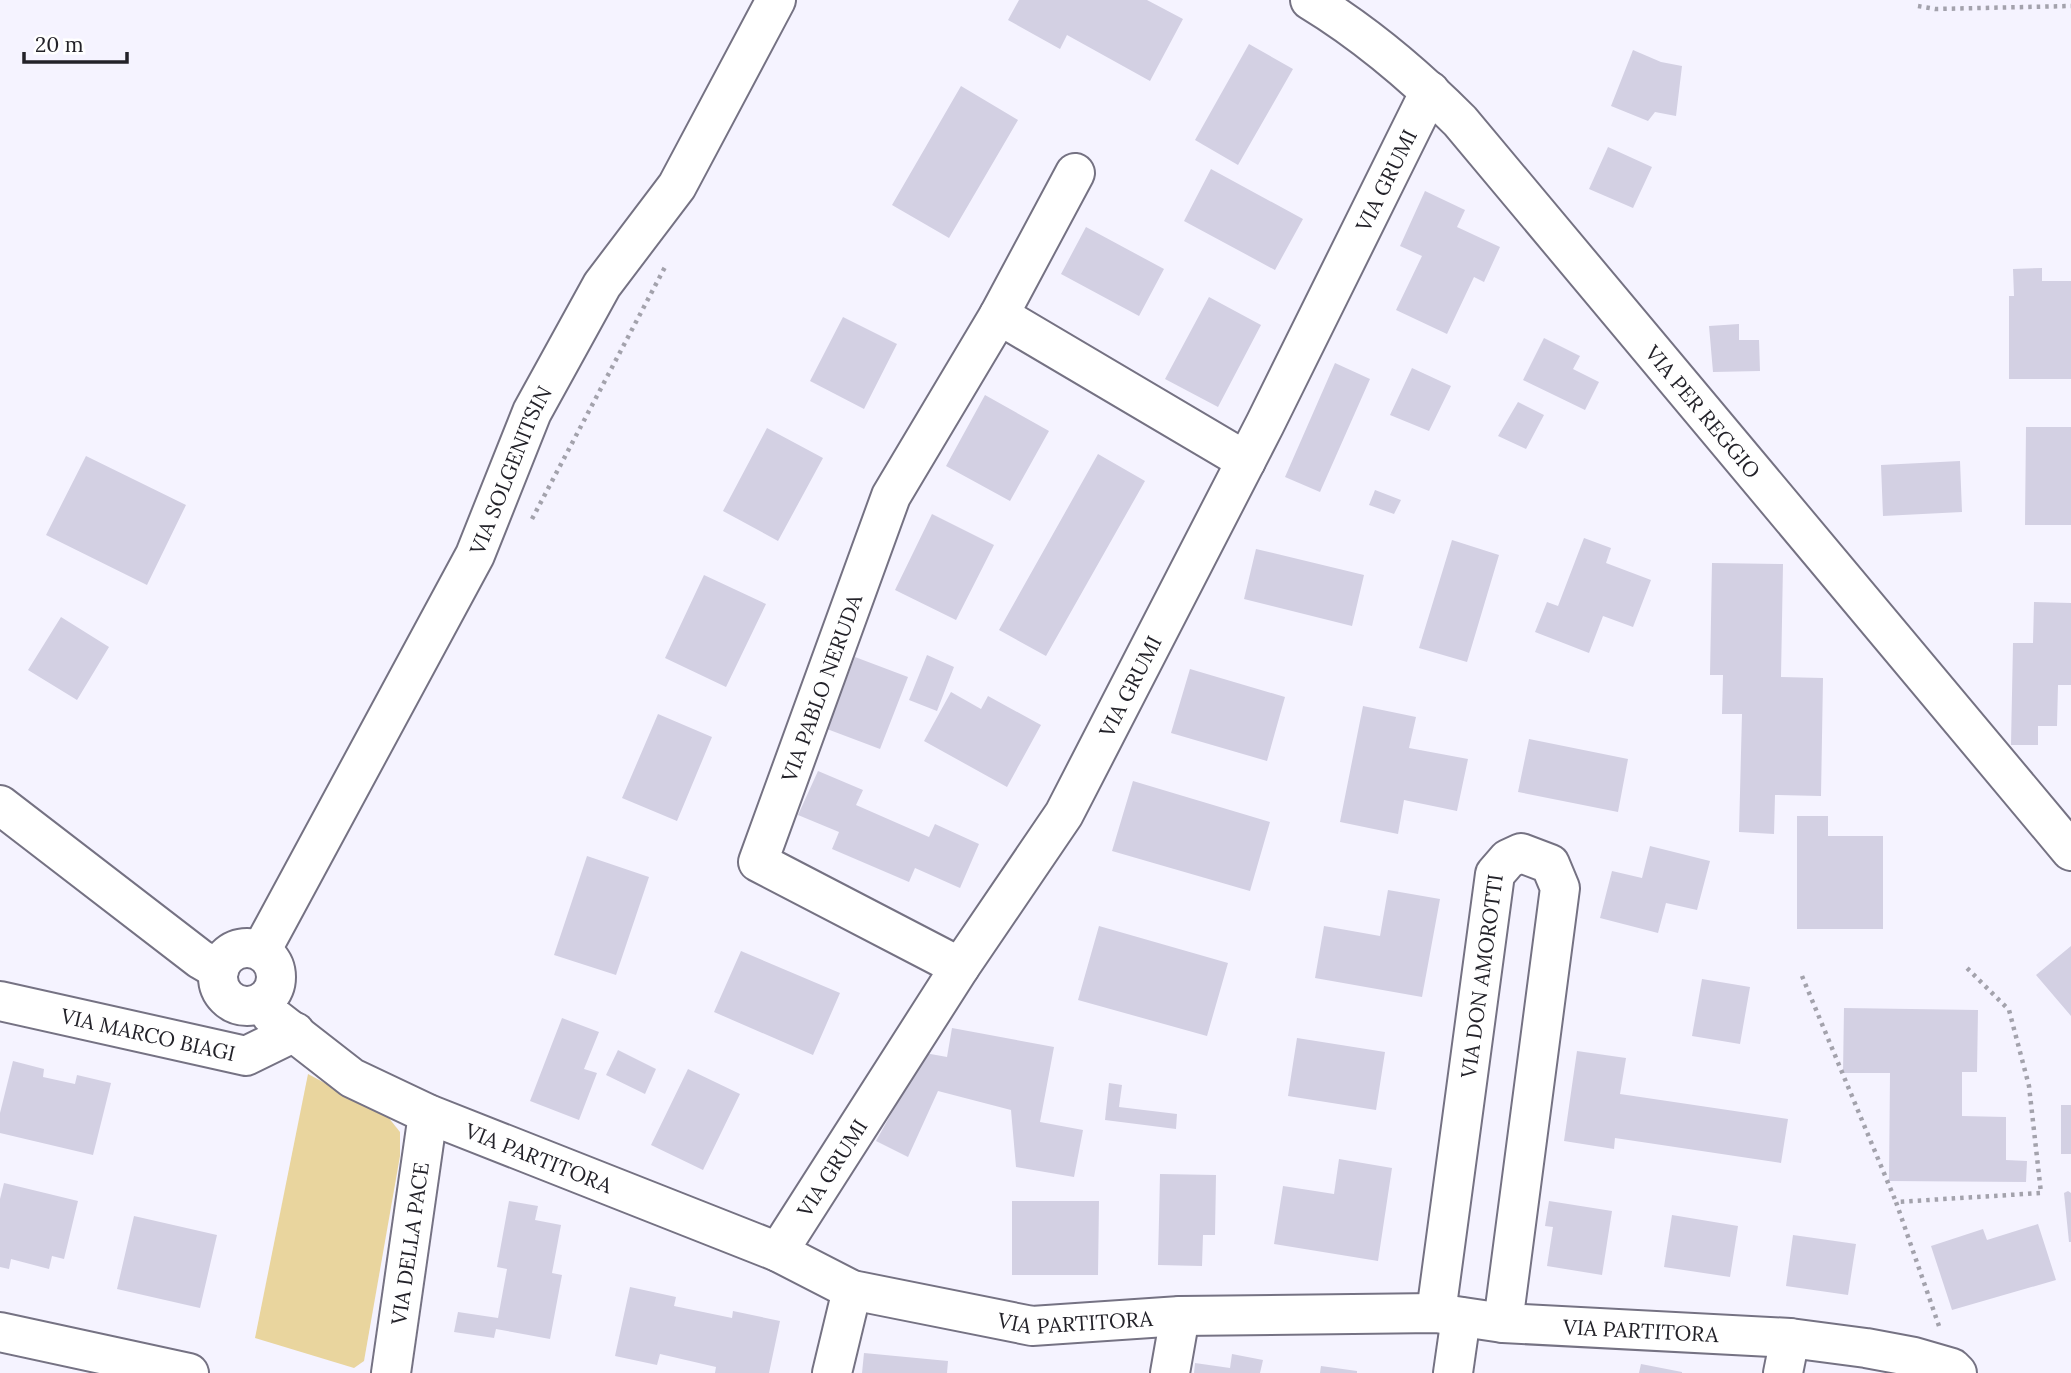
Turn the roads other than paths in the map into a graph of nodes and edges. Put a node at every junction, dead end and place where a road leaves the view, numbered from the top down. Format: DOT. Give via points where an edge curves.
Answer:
graph roads {
  1 [pos="776,0"];
  2 [pos="1311,0"];
  3 [pos="1430,91"];
  4 [pos="1075,173"];
  5 [pos="999,315"];
  6 [pos="1246,461"];
  7 [pos="0,805"];
  8 [pos="2071,850"];
  9 [pos="261,951"];
  10 [pos="960,967"];
  11 [pos="219,970"];
  12 [pos="265,1000"];
  13 [pos="0,1001"];
  14 [pos="295,1032"];
  15 [pos="428,1114"];
  16 [pos="778,1252"];
  17 [pos="852,1290"];
  18 [pos="1448,1315"];
  19 [pos="1180,1316"];
  20 [pos="1503,1323"];
  21 [pos="0,1332"];
  22 [pos="1787,1355"];
  23 [pos="1954,1370"];
  24 [pos="189,1373"];
  25 [pos="391,1373"];
  26 [pos="832,1373"];
  27 [pos="1170,1373"];
  28 [pos="1453,1373"];
  1 -- 9 [label="street, VIA SOLGENITSIN" via="677,186 602,285 539,400 475,555"];
  2 -- 3 [label="street, VIA PER REGGIO"];
  3 -- 6 [label="street, VIA GRUMI"];
  3 -- 8 [label="street, VIA PER REGGIO" via="1501,168"];
  4 -- 5 [label="street, VIA PABLO NERUDA"];
  5 -- 6 [label="street"];
  5 -- 10 [label="street, VIA PABLO NERUDA" via="891,496 758,862"];
  6 -- 10 [label="street, VIA GRUMI" via="1064,814"];
  7 -- 11 [label="street"];
  9 -- 11 [label="street" via="235,950"];
  9 -- 12 [label="street" via="276,972 276,983"];
  10 -- 16 [label="street, VIA GRUMI"];
  11 -- 12 [label="street" via="221,991 233,1003 250,1007"];
  12 -- 14 [label="street, VIA PARTITORA" via="271,1015"];
  13 -- 14 [label="street, VIA MARCO BIAGI" via="246,1056"];
  14 -- 15 [label="street, VIA PARTITORA" via="352,1078"];
  15 -- 16 [label="street, VIA PARTITORA"];
  15 -- 25 [label="street, VIA DELLA PACE"];
  16 -- 17 [label="street, VIA PARTITORA"];
  17 -- 19 [label="street, VIA PARTITORA" via="1032,1326"];
  17 -- 26 [label="street"];
  18 -- 19 [label="street, VIA PARTITORA"];
  18 -- 20 [label="street, VIA PARTITORA"];
  18 -- 20 [label="street, VIA DON AMOROTTI" via="1495,874 1508,859 1521,853 1550,864 1560,888"];
  18 -- 28 [label="street"];
  19 -- 27 [label="street"];
  20 -- 22 [label="street, VIA PARTITORA"];
  21 -- 24 [label="street"];
  22 -- 23 [label="street, VIA PARTITORA" via="1866,1348"];
}
